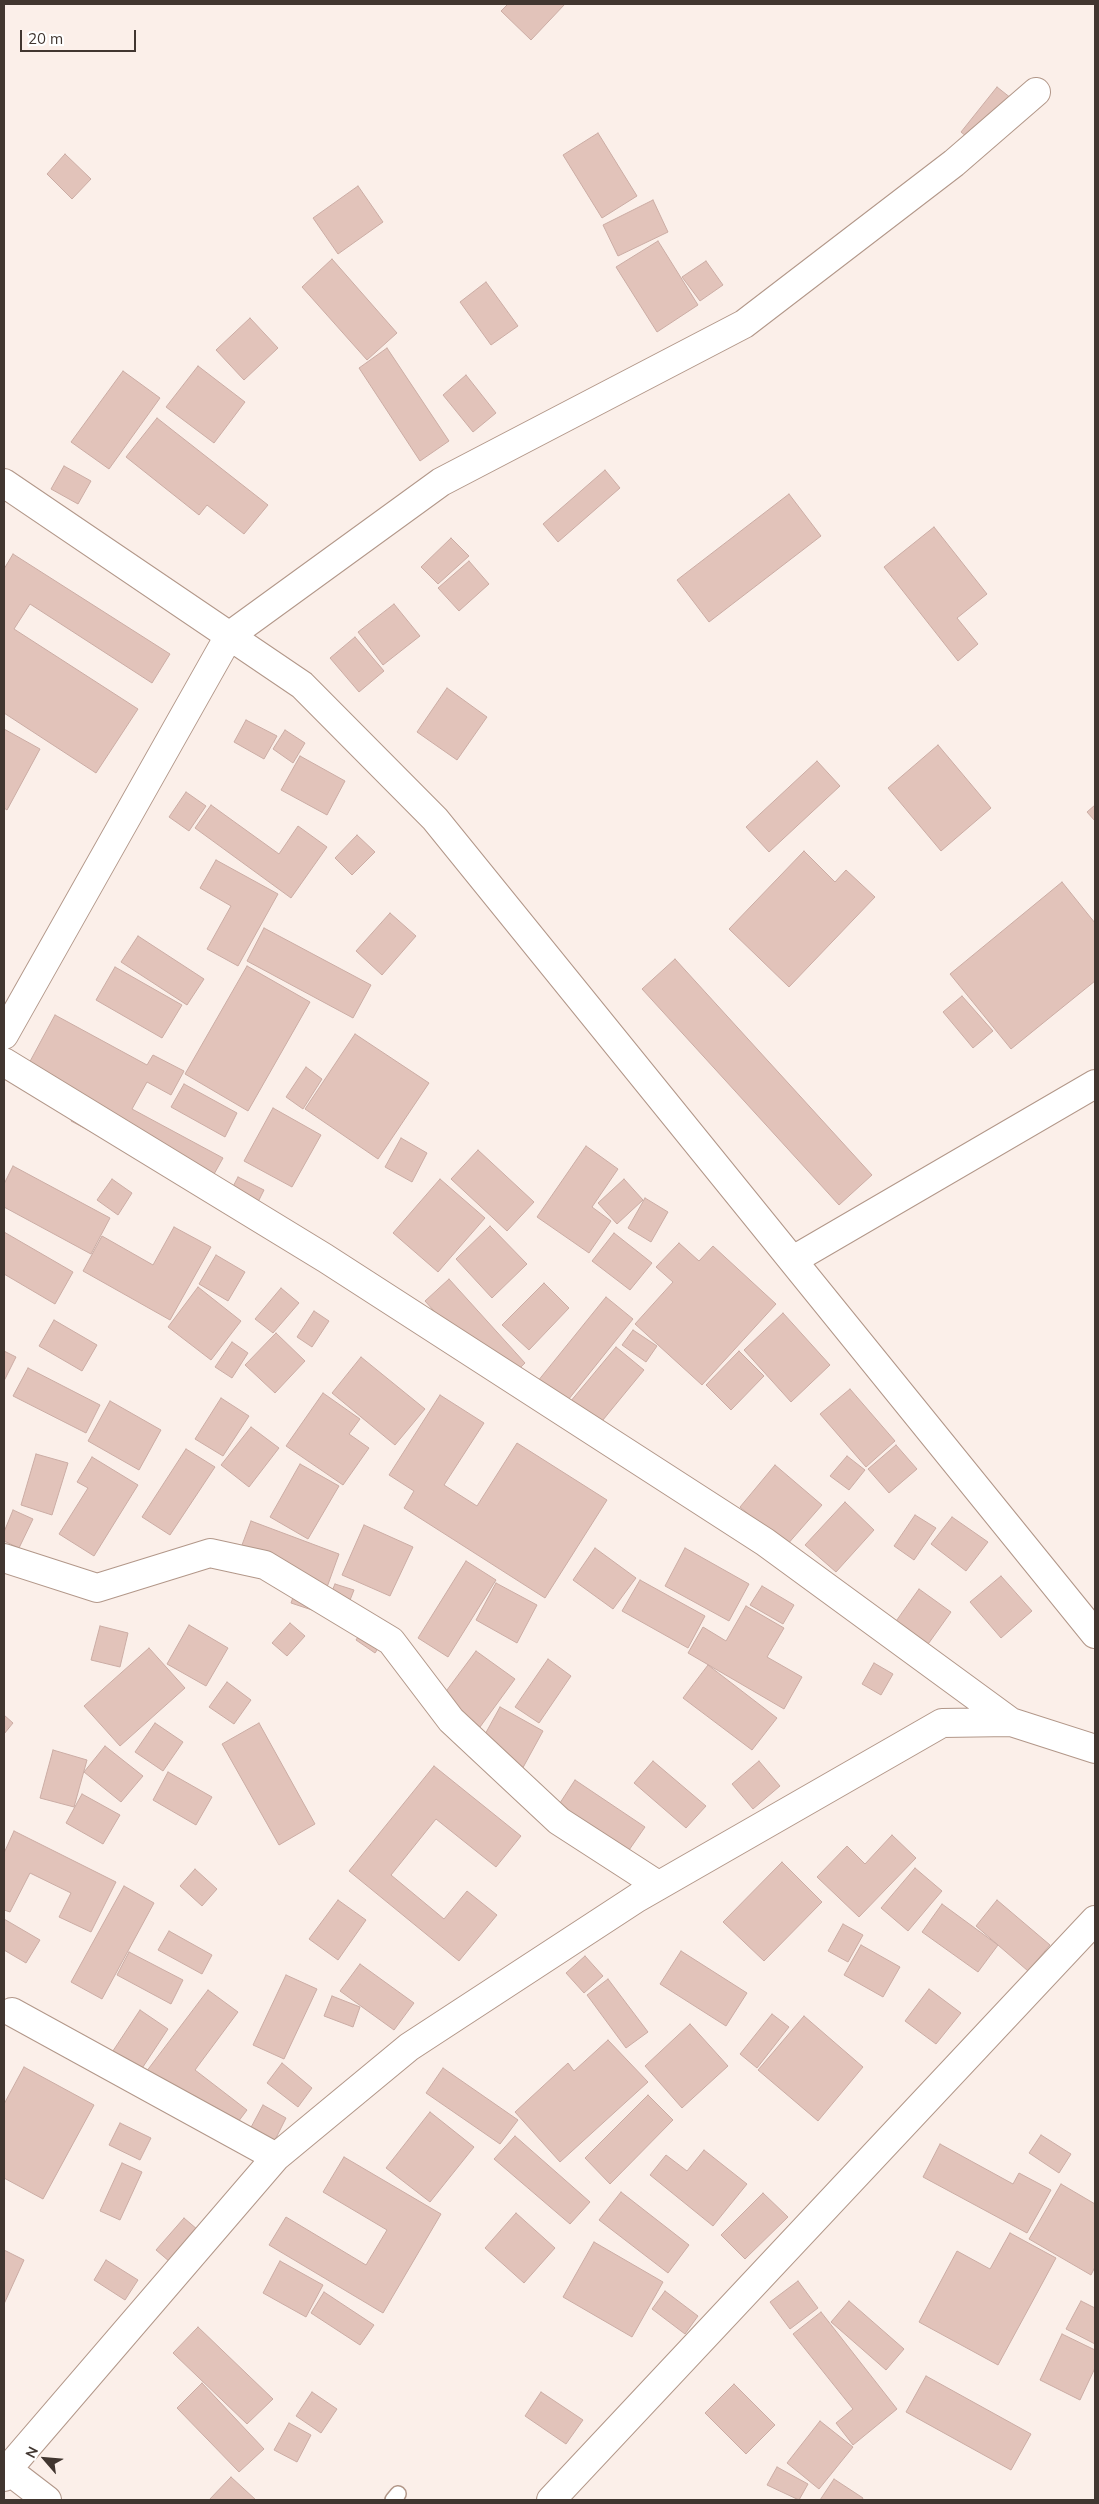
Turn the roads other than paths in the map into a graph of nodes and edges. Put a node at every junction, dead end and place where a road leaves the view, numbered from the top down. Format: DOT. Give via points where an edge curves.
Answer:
graph roads {
  1 [pos="1036,92"];
  2 [pos="4,483"];
  3 [pos="229,636"];
  4 [pos="4,1035"];
  5 [pos="4,1062"];
  6 [pos="1095,1084"];
  7 [pos="793,1260"];
  8 [pos="4,1558"];
  9 [pos="1095,1634"];
  10 [pos="1011,1722"];
  11 [pos="1095,1749"];
  12 [pos="658,1886"];
  13 [pos="1095,1920"];
  14 [pos="12,2012"];
  15 [pos="276,2157"];
  16 [pos="5,2471"];
  17 [pos="47,2500"];
  18 [pos="551,2500"];
  1 -- 3 [label="street" via="954,163 744,324 441,482"];
  2 -- 3 [label="street"];
  3 -- 4 [label="street"];
  3 -- 7 [label="street" via="302,685 435,818"];
  5 -- 10 [label="street" via="325,1258 765,1542"];
  6 -- 7 [label="street"];
  7 -- 9 [label="street"];
  8 -- 12 [label="street" via="97,1588 210,1553 265,1565 391,1641 451,1720 559,1821"];
  10 -- 11 [label="street"];
  10 -- 12 [label="street" via="942,1723"];
  12 -- 15 [label="street" via="409,2047"];
  13 -- 18 [label="street"];
  14 -- 15 [label="street"];
  15 -- 16 [label="street"];
  16 -- 17 [label="street"];
}
